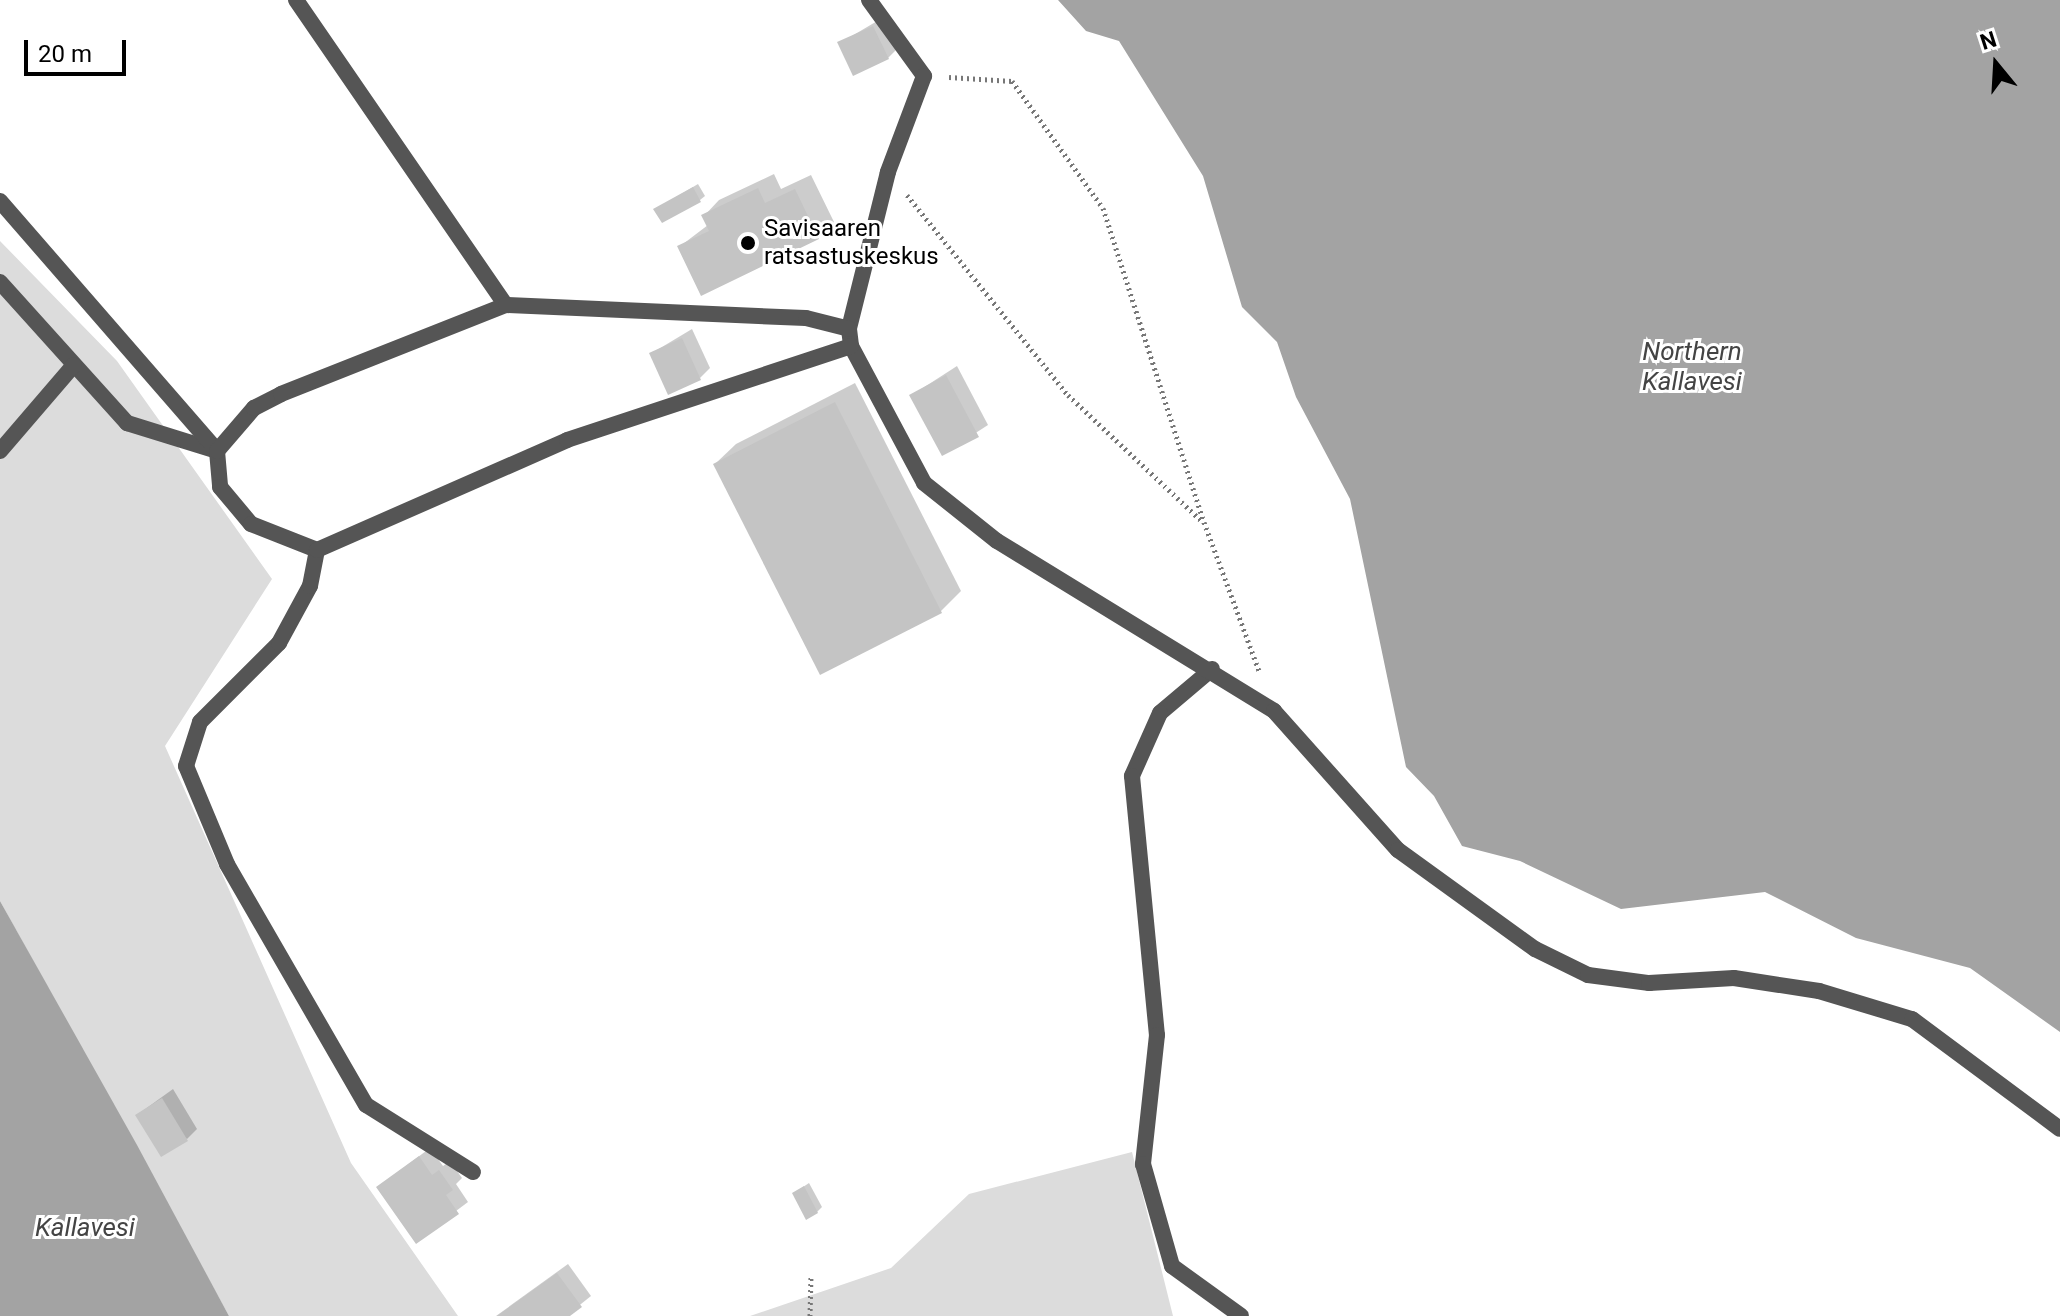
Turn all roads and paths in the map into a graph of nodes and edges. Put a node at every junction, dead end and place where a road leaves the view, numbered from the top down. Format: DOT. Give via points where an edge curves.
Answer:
graph roads {
  1 [pos="296,0"];
  2 [pos="869,0"];
  3 [pos="924,76"];
  4 [pos="888,172"];
  5 [pos="0,201"];
  6 [pos="0,282"];
  7 [pos="506,305"];
  8 [pos="850,337"];
  9 [pos="74,365"];
  10 [pos="0,451"];
  11 [pos="217,451"];
  12 [pos="1204,522"];
  13 [pos="317,550"];
  14 [pos="1212,669"];
  15 [pos="1274,711"];
  16 [pos="2060,1129"];
  17 [pos="473,1172"];
  18 [pos="811,1275"];
  19 [pos="810,1316"];
  20 [pos="1241,1316"];
  1 -- 7 [label="street"];
  2 -- 3 [label="street"];
  3 -- 4 [label="street"];
  3 -- 12 [label="path" via="1012,81 1103,208"];
  4 -- 8 [label="street"];
  4 -- 12 [label="path" via="1068,395"];
  5 -- 11 [label="street"];
  6 -- 9 [label="street"];
  7 -- 8 [label="street" via="806,318"];
  7 -- 11 [label="street" via="281,394 254,408"];
  8 -- 13 [label="street" via="567,440"];
  8 -- 14 [label="street" via="924,483 997,541"];
  9 -- 10 [label="street"];
  9 -- 11 [label="street" via="127,423"];
  11 -- 13 [label="street" via="220,487 251,524"];
  12 -- 15 [label="path"];
  13 -- 17 [label="street" via="310,586 279,643 200,722 186,766 227,864 366,1105"];
  14 -- 15 [label="street"];
  14 -- 20 [label="street" via="1160,713 1132,776 1157,1035 1143,1164 1172,1266"];
  15 -- 16 [label="street" via="1398,850 1535,949 1588,975 1649,983 1734,978 1819,991 1912,1019"];
  18 -- 19 [label="path"];
}
